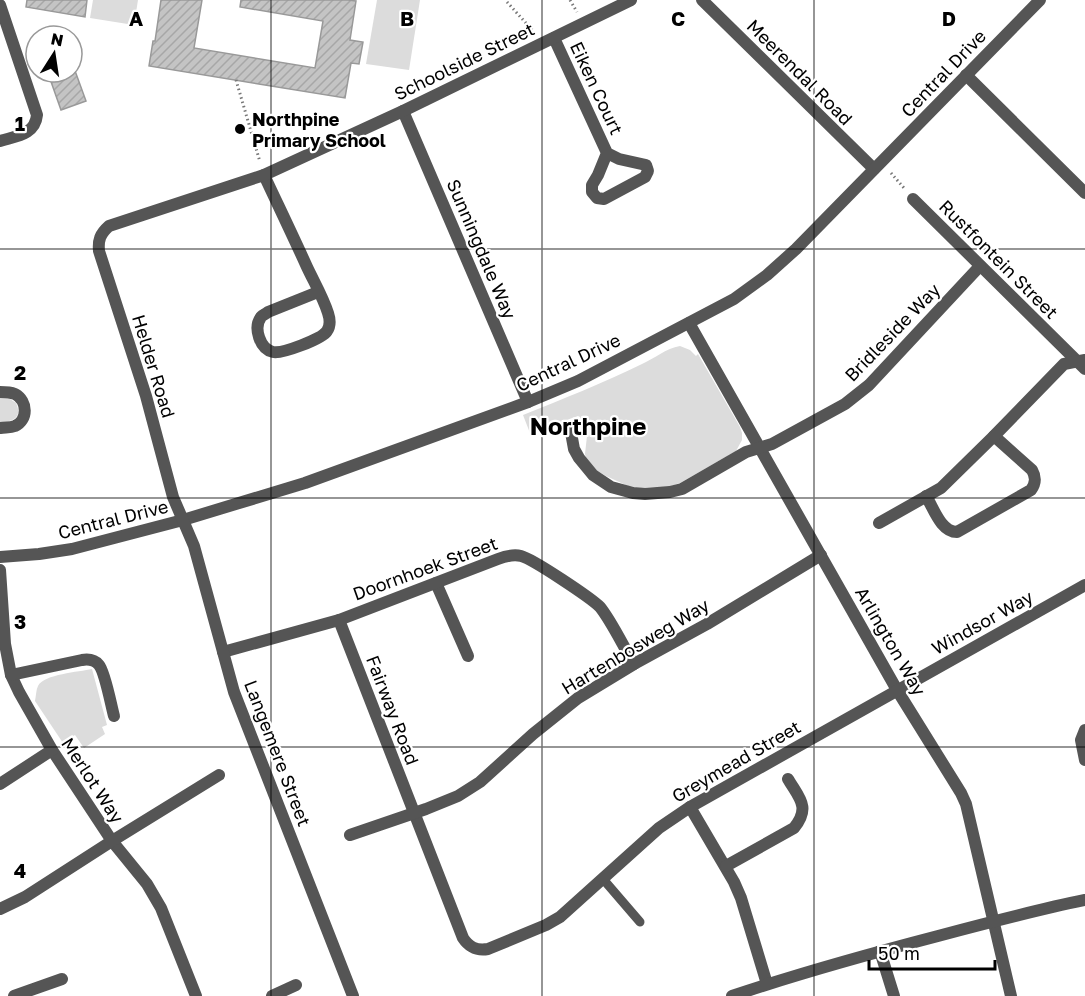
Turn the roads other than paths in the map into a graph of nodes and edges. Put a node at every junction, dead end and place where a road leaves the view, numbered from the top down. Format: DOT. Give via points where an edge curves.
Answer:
graph roads {
  1 [pos="631,0"];
  2 [pos="702,0"];
  3 [pos="1040,0"];
  4 [pos="0,5"];
  5 [pos="554,38"];
  6 [pos="966,75"];
  7 [pos="403,111"];
  8 [pos="0,141"];
  9 [pos="607,153"];
  10 [pos="874,169"];
  11 [pos="264,175"];
  12 [pos="1085,193"];
  13 [pos="913,199"];
  14 [pos="109,226"];
  15 [pos="980,266"];
  16 [pos="318,292"];
  17 [pos="689,323"];
  18 [pos="1082,364"];
  19 [pos="0,392"];
  20 [pos="528,402"];
  21 [pos="570,427"];
  22 [pos="0,428"];
  23 [pos="994,436"];
  24 [pos="760,448"];
  25 [pos="926,496"];
  26 [pos="183,520"];
  27 [pos="879,523"];
  28 [pos="821,555"];
  29 [pos="0,557"];
  30 [pos="0,570"];
  31 [pos="436,583"];
  32 [pos="1085,585"];
  33 [pos="339,620"];
  34 [pos="223,652"];
  35 [pos="468,656"];
  36 [pos="634,664"];
  37 [pos="11,675"];
  38 [pos="897,690"];
  39 [pos="114,716"];
  40 [pos="1085,730"];
  41 [pos="52,750"];
  42 [pos="1085,760"];
  43 [pos="219,775"];
  44 [pos="788,779"];
  45 [pos="0,784"];
  46 [pos="690,807"];
  47 [pos="413,813"];
  48 [pos="350,835"];
  49 [pos="112,841"];
  50 [pos="726,866"];
  51 [pos="603,879"];
  52 [pos="1085,900"];
  53 [pos="0,909"];
  54 [pos="640,922"];
  55 [pos="992,922"];
  56 [pos="472,947"];
  57 [pos="880,951"];
  58 [pos="62,979"];
  59 [pos="767,984"];
  60 [pos="296,985"];
  61 [pos="739,995"];
  62 [pos="14,996"];
  63 [pos="196,996"];
  64 [pos="272,996"];
  65 [pos="353,996"];
  66 [pos="894,996"];
  67 [pos="1011,996"];
  1 -- 5 [label="street, Schoolside Street"];
  2 -- 10 [label="street, Meerendal Road"];
  3 -- 6 [label="street, Central Drive"];
  4 -- 8 [label="street" via="38,115 31,130"];
  5 -- 7 [label="street, Schoolside Street"];
  5 -- 9 [label="street, Eiken Court"];
  6 -- 10 [label="street, Central Drive"];
  6 -- 12 [label="street"];
  7 -- 11 [label="street, Schoolside Street"];
  7 -- 20 [label="street, Sunningdale Way"];
  9 -- 9 [label="street, Eiken Court" via="645,165 648,171 645,177 604,199 597,198 592,185"];
  10 -- 17 [label="street, Central Drive" via="767,275 734,299"];
  11 -- 14 [label="street, Schoolside Street"];
  11 -- 16 [label="street"];
  13 -- 15 [label="street, Rustfontein Street"];
  14 -- 26 [label="street, Helder Road" via="99,238 99,251"];
  15 -- 18 [label="street, Rustfontein Street"];
  15 -- 24 [label="street, Bridleside Way" via="869,385 845,404"];
  16 -- 16 [label="street" via="329,314 327,332 283,351 265,348 258,333 261,317"];
  17 -- 20 [label="street, Central Drive" via="578,381"];
  17 -- 24 [label="street, Arlington Way"];
  18 -- 23 [label="street" via="1064,364"];
  19 -- 22 [label="street" via="16,395 25,410 17,425"];
  20 -- 26 [label="street, Central Drive" via="305,483"];
  21 -- 24 [label="street, Bridleside Way" via="574,449 593,475 611,487 633,493 658,494 682,489"];
  23 -- 25 [label="street" via="941,488"];
  23 -- 25 [label="street" via="1032,470 1035,482 1031,490 957,532 944,526"];
  24 -- 28 [label="street, Arlington Way"];
  25 -- 27 [label="street"];
  26 -- 29 [label="street, Central Drive" via="72,549"];
  26 -- 34 [label="street, Langemere Street"];
  28 -- 36 [label="street, Hartenbosweg Way"];
  28 -- 38 [label="street, Arlington Way"];
  30 -- 37 [label="street, Merlot Way"];
  31 -- 33 [label="street, Doornhoek Street"];
  31 -- 35 [label="street"];
  31 -- 36 [label="street, Doornhoek Street" via="505,556 526,558 598,606"];
  32 -- 38 [label="street, Windsor Way"];
  33 -- 34 [label="street, Doornhoek Street"];
  33 -- 47 [label="street, Fairway Road"];
  34 -- 65 [label="street, Langemere Street" via="234,692"];
  36 -- 47 [label="street, Hartenbosweg Way" via="554,716 467,791"];
  37 -- 39 [label="street" via="94,660 102,669"];
  37 -- 41 [label="street, Merlot Way"];
  38 -- 46 [label="street, Greymead Street"];
  38 -- 55 [label="street, Arlington Way" via="962,793"];
  40 -- 42 [label="street" via="1081,740"];
  41 -- 45 [label="street"];
  41 -- 49 [label="street, Merlot Way"];
  43 -- 49 [label="street"];
  44 -- 50 [label="street" via="803,807 799,822"];
  46 -- 50 [label="street"];
  46 -- 51 [label="street, Greymead Street" via="659,828"];
  47 -- 48 [label="street"];
  47 -- 56 [label="street, Fairway Road" via="463,938"];
  49 -- 53 [label="street"];
  49 -- 63 [label="street, Merlot Way" via="155,896"];
  50 -- 59 [label="street" via="741,898"];
  51 -- 54 [label="lane"];
  51 -- 56 [label="street, Greymead Street" via="546,926 488,949"];
  52 -- 55 [label="street"];
  55 -- 57 [label="street"];
  55 -- 67 [label="street, Arlington Way"];
  57 -- 59 [label="street"];
  57 -- 66 [label="street"];
  58 -- 62 [label="street"];
  59 -- 61 [label="street"];
  60 -- 64 [label="street"];
}
